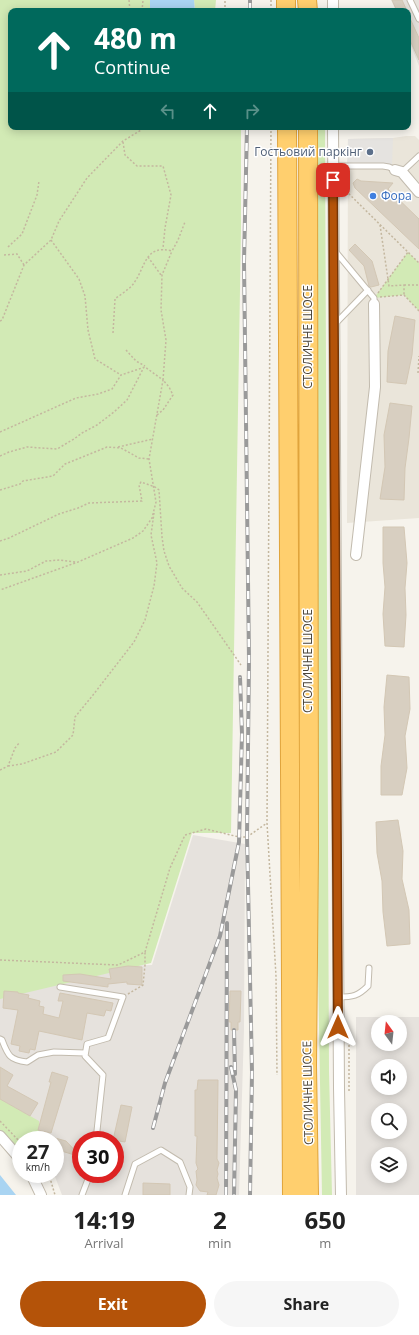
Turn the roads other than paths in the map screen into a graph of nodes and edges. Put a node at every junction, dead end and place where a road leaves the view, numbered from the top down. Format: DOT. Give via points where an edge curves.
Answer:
graph roads {
  1 [pos="410,0"];
  2 [pos="419,19"];
  3 [pos="287,130"];
  4 [pos="308,130"];
  5 [pos="333,130"];
  6 [pos="419,157"];
  7 [pos="333,166"];
  8 [pos="398,171"];
  9 [pos="419,192"];
  10 [pos="334,250"];
  11 [pos="368,290"];
  12 [pos="374,301"];
  13 [pos="335,325"];
  14 [pos="356,555"];
  15 [pos="369,968"];
  16 [pos="60,987"];
  17 [pos="338,997"];
  18 [pos="0,1039"];
  19 [pos="85,1053"];
  20 [pos="97,1131"];
  21 [pos="0,1136"];
  22 [pos="12,1150"];
  23 [pos="35,1183"];
  24 [pos="87,1183"];
  25 [pos="41,1195"];
  26 [pos="82,1195"];
  27 [pos="125,1195"];
  28 [pos="189,1195"];
  29 [pos="292,1195"];
  30 [pos="309,1195"];
  31 [pos="341,1195"];
  1 -- 2 [label="lane"];
  3 -- 29 [label="highway, СТОЛИЧНЕ ШОСЕ"];
  4 -- 30 [label="highway, СТОЛИЧНЕ ШОСЕ"];
  5 -- 7 [label="street"];
  6 -- 8 [label="lane"];
  7 -- 8 [label="lane" via="383,166"];
  7 -- 10 [label="street"];
  8 -- 9 [label="street"];
  10 -- 11 [label="lane"];
  10 -- 13 [label="street"];
  11 -- 12 [label="lane"];
  11 -- 13 [label="lane"];
  12 -- 14 [label="street" via="375,387"];
  13 -- 17 [label="street"];
  15 -- 17 [label="lane" via="368,986 351,997"];
  16 -- 19 [label="lane" via="123,997 108,1038 87,1044"];
  17 -- 31 [label="street"];
  18 -- 19 [label="lane" via="15,1061 27,1062 38,1055 54,1052"];
  19 -- 20 [label="lane" via="103,1075"];
  21 -- 22 [label="street"];
  23 -- 25 [label="street"];
  24 -- 26 [label="lane"];
  27 -- 28 [label="lane" via="135,1164 162,1150 180,1162 190,1187"];
}
